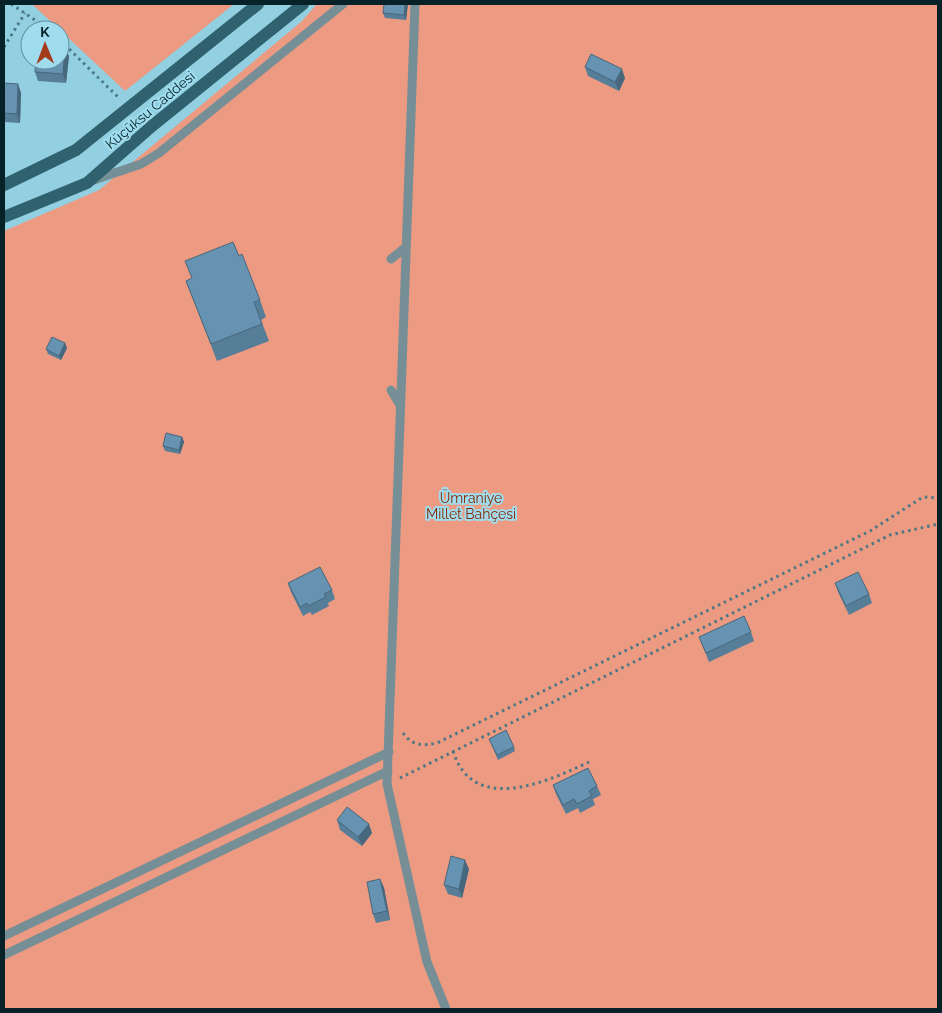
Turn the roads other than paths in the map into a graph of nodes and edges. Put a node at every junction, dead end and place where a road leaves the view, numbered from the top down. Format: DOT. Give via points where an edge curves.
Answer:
graph roads {
  1 [pos="258,4"];
  2 [pos="303,4"];
  3 [pos="343,4"];
  4 [pos="415,4"];
  5 [pos="87,183"];
  6 [pos="4,185"];
  7 [pos="4,217"];
  8 [pos="406,247"];
  9 [pos="391,258"];
  10 [pos="391,390"];
  11 [pos="401,406"];
  12 [pos="389,752"];
  13 [pos="392,772"];
  14 [pos="4,936"];
  15 [pos="4,955"];
  16 [pos="446,1009"];
  1 -- 6 [label="main road, Küçüksu Caddesi" via="76,150"];
  2 -- 5 [label="main road, Küçüksu Caddesi"];
  3 -- 5 [label="lane" via="159,153 141,164"];
  4 -- 8 [label="lane"];
  5 -- 7 [label="main road, Küçüksu Caddesi"];
  8 -- 9 [label="lane"];
  8 -- 11 [label="lane"];
  10 -- 11 [label="lane"];
  11 -- 12 [label="lane"];
  12 -- 13 [label="lane"];
  12 -- 14 [label="lane"];
  13 -- 15 [label="lane"];
  13 -- 16 [label="lane" via="387,784 427,962"];
}
